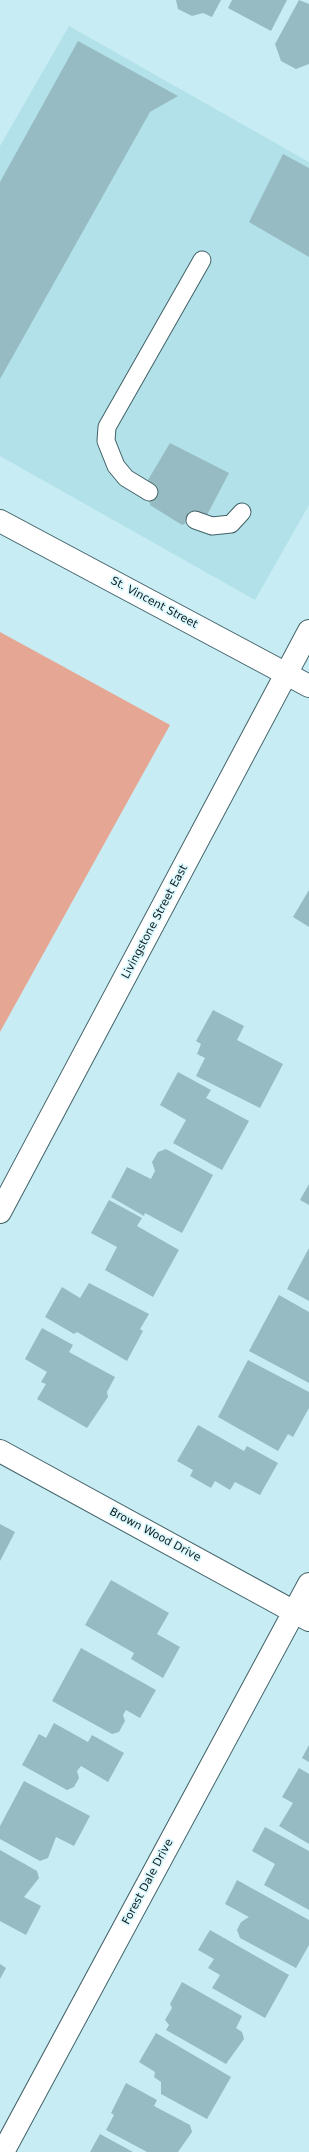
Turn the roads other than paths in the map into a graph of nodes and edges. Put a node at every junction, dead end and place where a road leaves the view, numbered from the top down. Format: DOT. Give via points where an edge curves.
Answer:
graph roads {
  1 [pos="202,260"];
  2 [pos="149,492"];
  3 [pos="242,512"];
  4 [pos="195,520"];
  5 [pos="0,521"];
  6 [pos="309,632"];
  7 [pos="286,674"];
  8 [pos="309,686"];
  9 [pos="0,1212"];
  10 [pos="0,1451"];
  11 [pos="309,1584"];
  12 [pos="302,1616"];
  13 [pos="3,2152"];
  1 -- 2 [label="lane" via="107,427 106,441 116,466 126,478"];
  3 -- 4 [label="lane" via="231,524 212,526"];
  5 -- 7 [label="street, St. Vincent Street"];
  6 -- 7 [label="street, Livingstone Street East"];
  7 -- 8 [label="street, St. Vincent Street"];
  7 -- 9 [label="street, Livingstone Street East"];
  10 -- 12 [label="street, Brown Wood Drive"];
  11 -- 12 [label="street, Forest Dale Drive"];
  12 -- 13 [label="street, Forest Dale Drive"];
}
